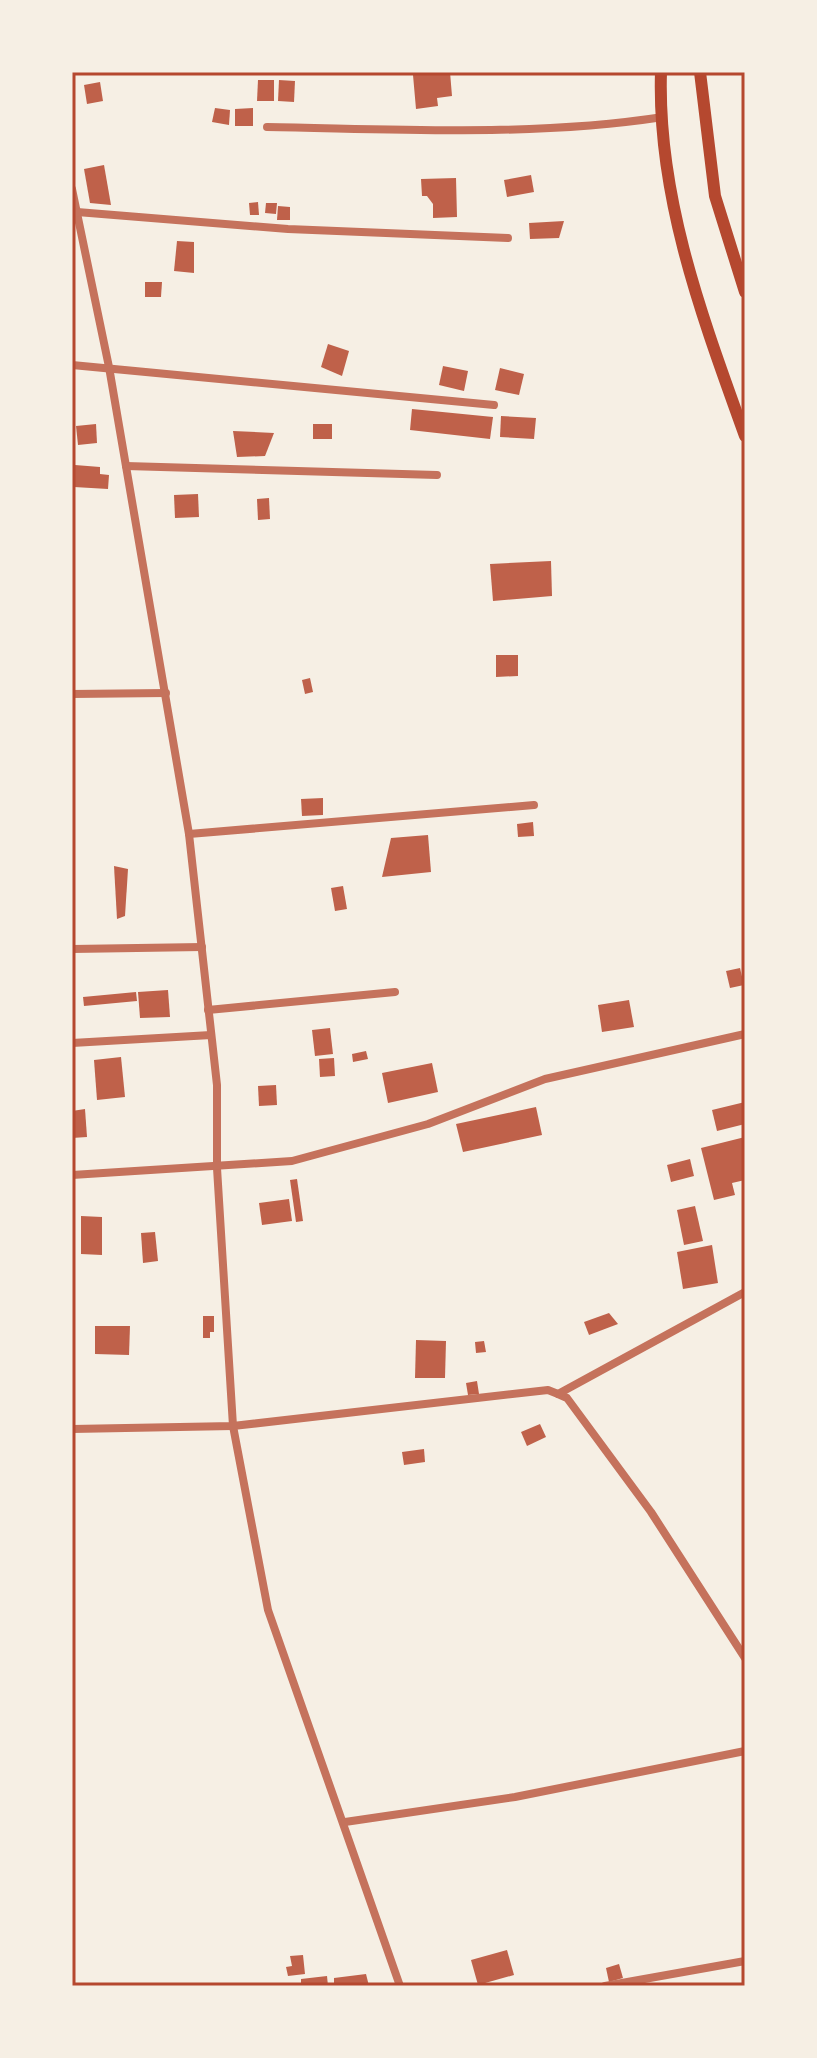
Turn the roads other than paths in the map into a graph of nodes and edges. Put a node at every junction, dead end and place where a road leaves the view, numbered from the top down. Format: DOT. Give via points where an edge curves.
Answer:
graph roads {
  1 [pos="661,72"];
  2 [pos="700,72"];
  3 [pos="664,117"];
  4 [pos="267,127"];
  5 [pos="72,189"];
  6 [pos="77,212"];
  7 [pos="508,238"];
  8 [pos="745,292"];
  9 [pos="72,365"];
  10 [pos="109,367"];
  11 [pos="494,405"];
  12 [pos="745,436"];
  13 [pos="126,466"];
  14 [pos="437,475"];
  15 [pos="166,693"];
  16 [pos="72,694"];
  17 [pos="534,805"];
  18 [pos="189,834"];
  19 [pos="202,947"];
  20 [pos="72,949"];
  21 [pos="395,992"];
  22 [pos="208,1010"];
  23 [pos="745,1034"];
  24 [pos="211,1035"];
  25 [pos="72,1043"];
  26 [pos="217,1168"];
  27 [pos="72,1175"];
  28 [pos="745,1292"];
  29 [pos="558,1394"];
  30 [pos="233,1426"];
  31 [pos="72,1429"];
  32 [pos="745,1658"];
  33 [pos="745,1751"];
  34 [pos="345,1822"];
  35 [pos="745,1961"];
  36 [pos="400,1986"];
  37 [pos="605,1986"];
  1 -- 3 [label="highway"];
  2 -- 8 [label="highway" via="715,196"];
  3 -- 4 [label="street" via="414,132"];
  3 -- 12 [label="highway" via="684,256"];
  5 -- 6 [label="street"];
  6 -- 7 [label="street" via="288,229"];
  6 -- 10 [label="street"];
  9 -- 10 [label="street"];
  10 -- 11 [label="street"];
  10 -- 13 [label="street"];
  13 -- 14 [label="street"];
  13 -- 15 [label="street"];
  15 -- 16 [label="street"];
  15 -- 18 [label="street"];
  17 -- 18 [label="street"];
  18 -- 19 [label="street"];
  19 -- 20 [label="street"];
  19 -- 22 [label="street"];
  21 -- 22 [label="street"];
  22 -- 24 [label="street"];
  23 -- 26 [label="street" via="545,1079 428,1124 292,1161"];
  24 -- 25 [label="street"];
  24 -- 26 [label="street"];
  26 -- 27 [label="street"];
  26 -- 30 [label="street"];
  28 -- 29 [label="street"];
  29 -- 30 [label="street" via="548,1390"];
  29 -- 32 [label="street" via="567,1398 651,1512"];
  30 -- 31 [label="street"];
  30 -- 34 [label="street" via="268,1610"];
  33 -- 34 [label="street" via="515,1797"];
  34 -- 36 [label="street"];
  35 -- 37 [label="street"];
}
